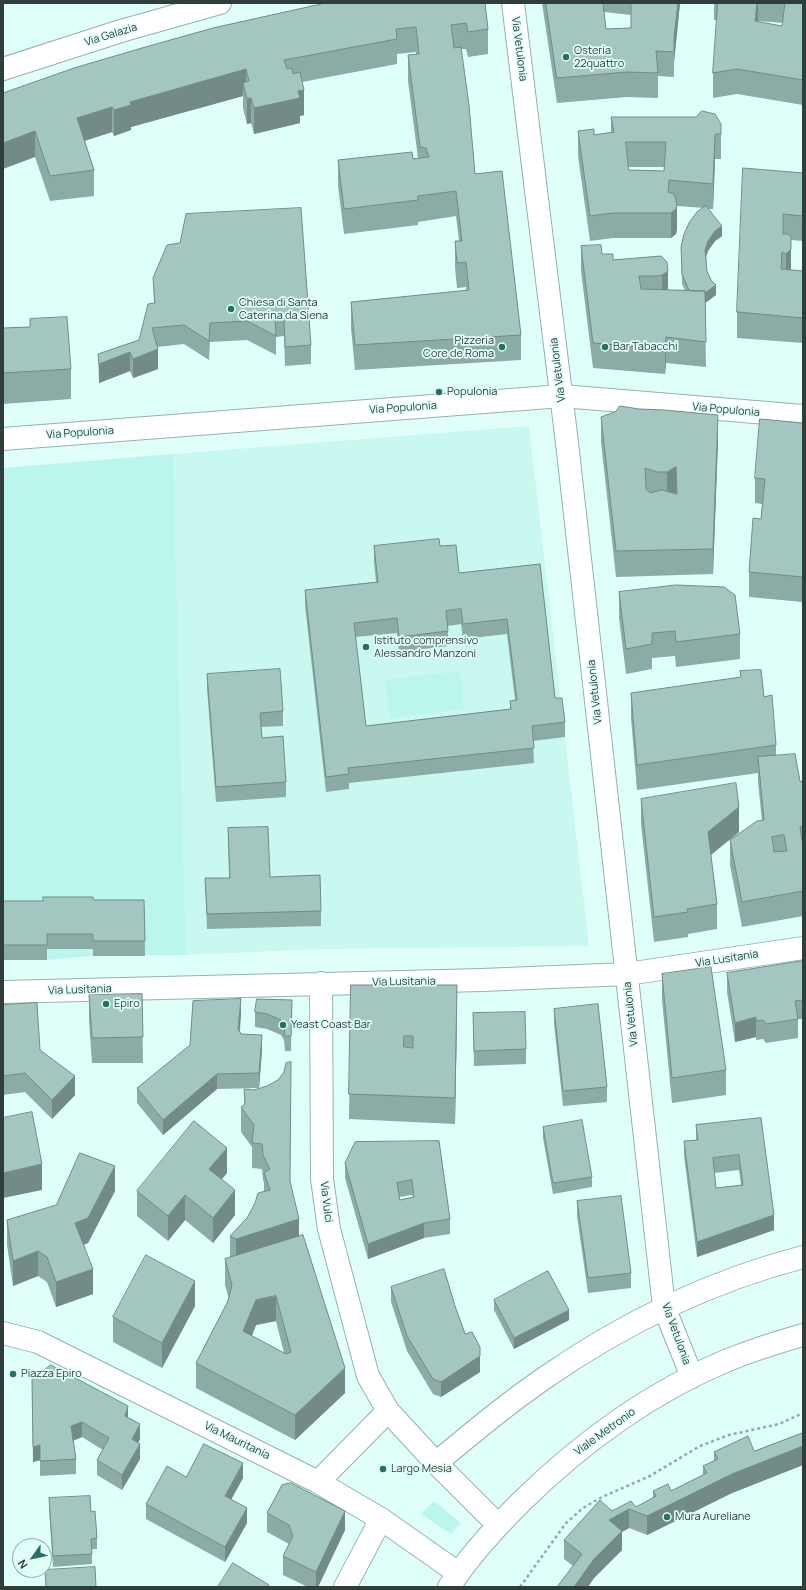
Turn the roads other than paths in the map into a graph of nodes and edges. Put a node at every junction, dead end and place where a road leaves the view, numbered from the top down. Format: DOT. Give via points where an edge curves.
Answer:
graph roads {
  1 [pos="220,3"];
  2 [pos="513,3"];
  3 [pos="3,69"];
  4 [pos="562,396"];
  5 [pos="803,416"];
  6 [pos="3,439"];
  7 [pos="803,948"];
  8 [pos="627,974"];
  9 [pos="321,984"];
  10 [pos="3,992"];
  11 [pos="803,1257"];
  12 [pos="664,1308"];
  13 [pos="3,1333"];
  14 [pos="803,1335"];
  15 [pos="692,1377"];
  16 [pos="388,1411"];
  17 [pos="436,1463"];
  18 [pos="318,1482"];
  19 [pos="381,1519"];
  20 [pos="498,1524"];
  21 [pos="453,1580"];
  22 [pos="345,1587"];
  1 -- 3 [label="street, Via Galazia" via="121,31"];
  2 -- 4 [label="street, Via Vetulonia"];
  4 -- 5 [label="street, Via Populonia"];
  4 -- 6 [label="street, Via Populonia"];
  4 -- 8 [label="street, Via Vetulonia"];
  7 -- 8 [label="street, Via Lusitania"];
  8 -- 9 [label="street, Via Lusitania"];
  8 -- 12 [label="street, Via Vetulonia"];
  9 -- 10 [label="street, Via Lusitania"];
  9 -- 16 [label="street, Via Vulci" via="322,1179 329,1229 368,1376"];
  11 -- 12 [label="street" via="720,1284"];
  12 -- 15 [label="street, Via Vetulonia"];
  12 -- 17 [label="street" via="608,1337 546,1377 489,1419"];
  13 -- 18 [label="street, Via Mauritania" via="38,1342"];
  14 -- 15 [label="street, Viale Metronio" via="769,1345"];
  15 -- 20 [label="street, Viale Metronio" via="636,1409 574,1454"];
  16 -- 17 [label="street"];
  16 -- 18 [label="street"];
  17 -- 20 [label="street"];
  18 -- 19 [label="street, Via Mauritania"];
  19 -- 21 [label="street, Via Mauritania"];
  19 -- 22 [label="street"];
  20 -- 21 [label="street, Viale Metronio"];
}
